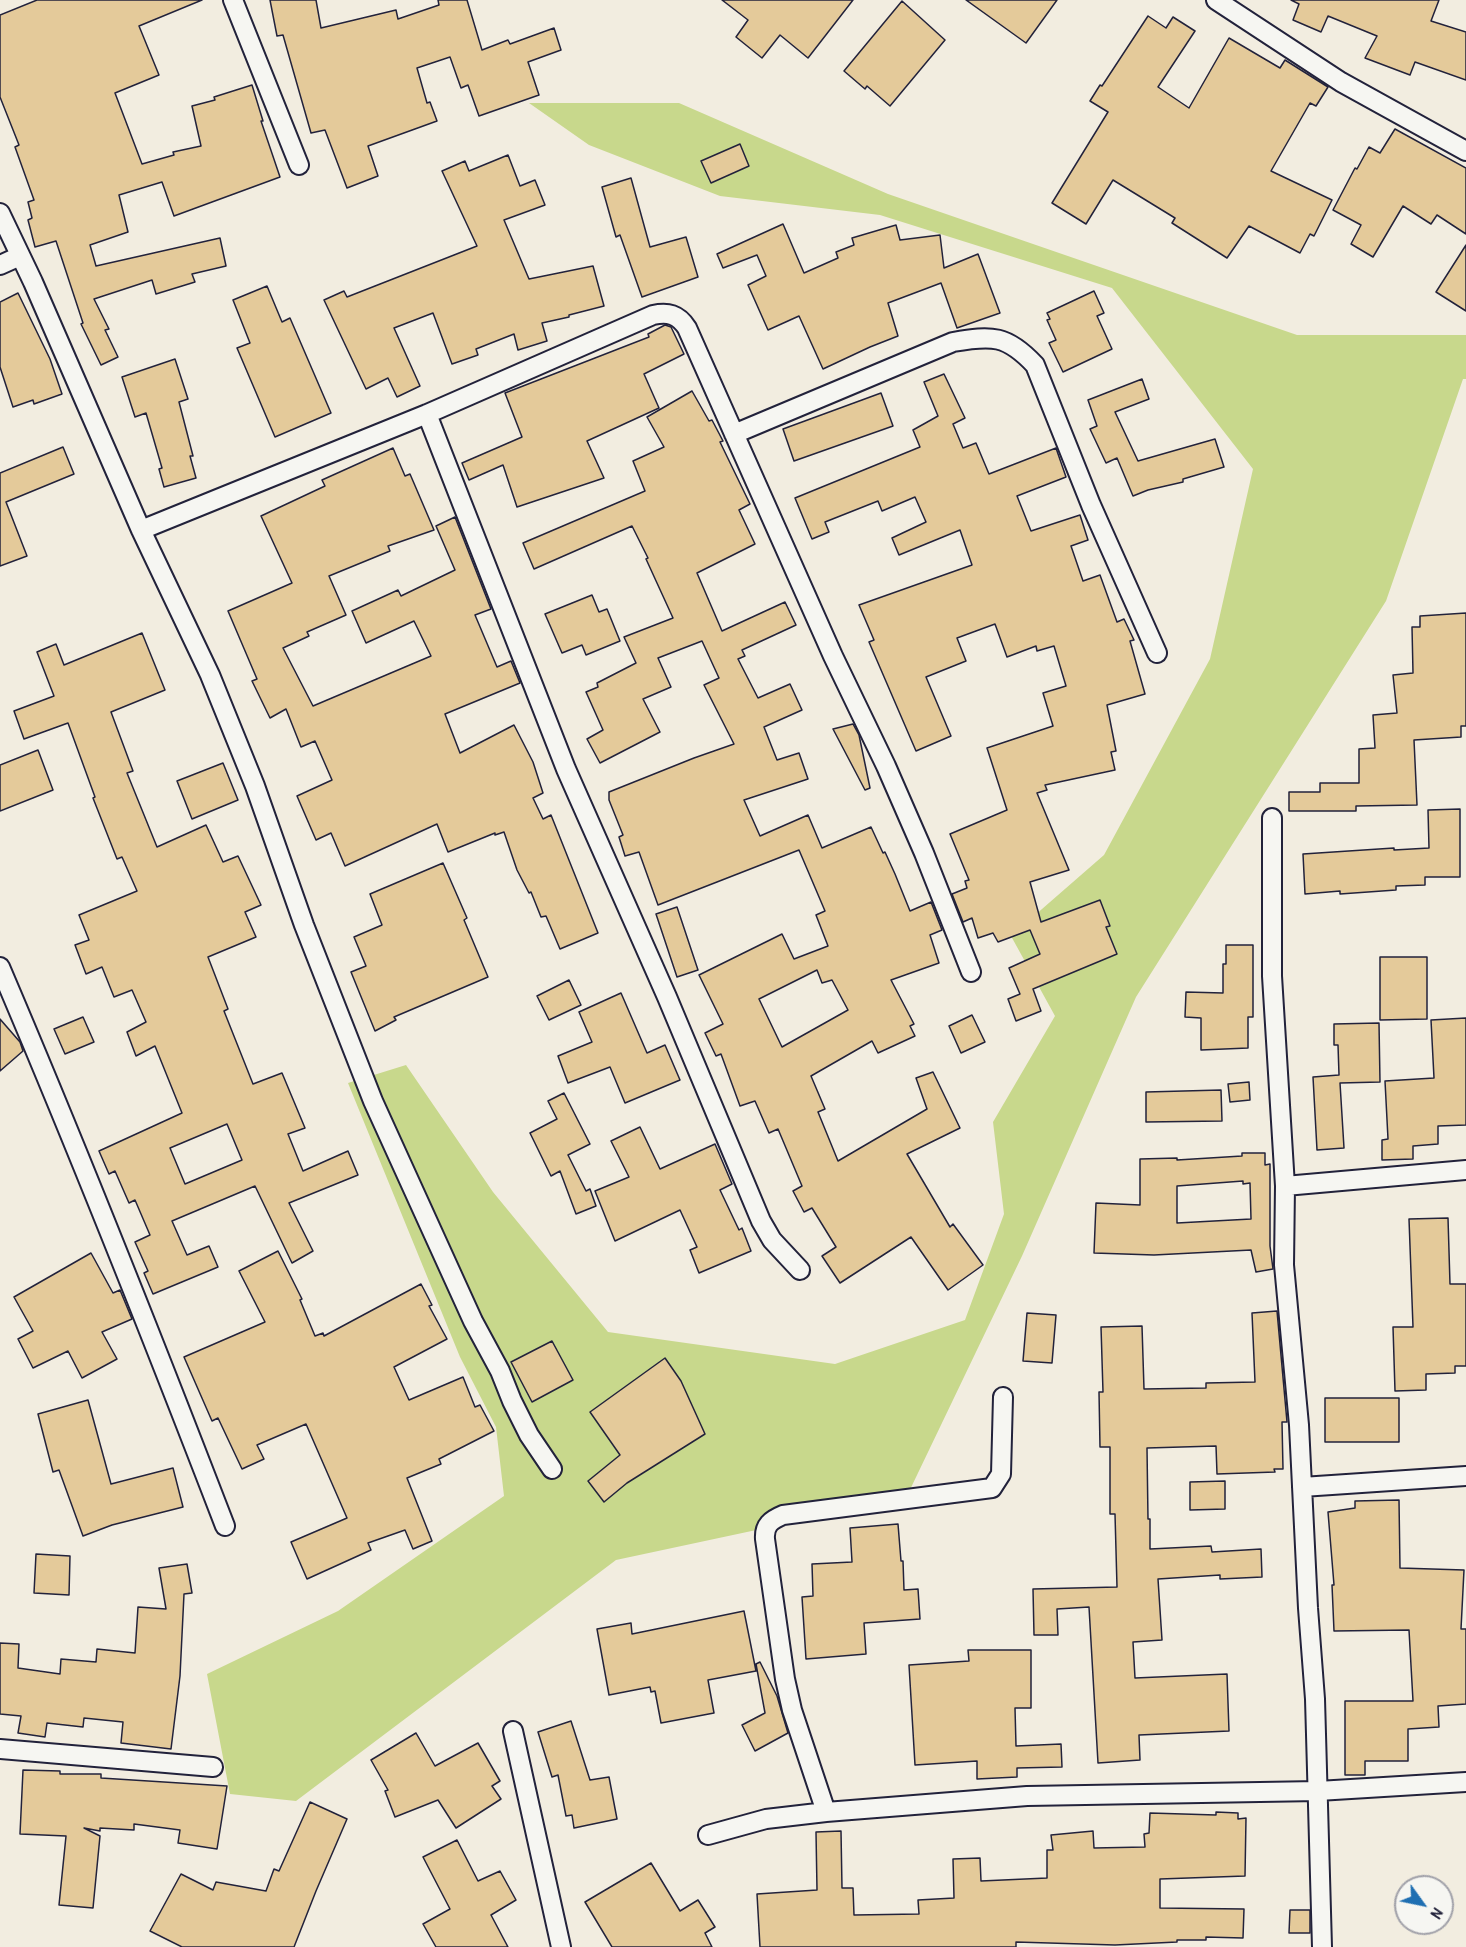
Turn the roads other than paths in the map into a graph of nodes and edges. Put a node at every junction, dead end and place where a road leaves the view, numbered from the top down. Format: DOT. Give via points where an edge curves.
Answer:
graph roads {
  1 [pos="234,0"];
  2 [pos="1216,0"];
  3 [pos="1466,151"];
  4 [pos="299,165"];
  5 [pos="0,213"];
  6 [pos="20,256"];
  7 [pos="0,266"];
  8 [pos="427,414"];
  9 [pos="734,435"];
  10 [pos="141,530"];
  11 [pos="1157,653"];
  12 [pos="1272,818"];
  13 [pos="0,967"];
  14 [pos="971,972"];
  15 [pos="1466,1170"];
  16 [pos="1285,1186"];
  17 [pos="800,1270"];
  18 [pos="1003,1397"];
  19 [pos="552,1469"];
  20 [pos="1466,1476"];
  21 [pos="1302,1487"];
  22 [pos="225,1527"];
  23 [pos="513,1731"];
  24 [pos="0,1749"];
  25 [pos="213,1767"];
  26 [pos="1466,1782"];
  27 [pos="1318,1791"];
  28 [pos="826,1812"];
  29 [pos="708,1835"];
  30 [pos="561,1947"];
  31 [pos="1322,1947"];
  1 -- 4 [label="street"];
  2 -- 3 [label="street" via="1341,82"];
  5 -- 6 [label="street"];
  6 -- 7 [label="street"];
  6 -- 10 [label="street"];
  8 -- 9 [label="street" via="653,315 666,313 687,328"];
  8 -- 10 [label="street"];
  8 -- 17 [label="street" via="566,769 668,997 761,1221 772,1240"];
  9 -- 11 [label="street" via="953,342 984,336 1005,341 1035,365 1091,505"];
  9 -- 14 [label="street" via="886,766"];
  10 -- 19 [label="street" via="239,746 374,1101 473,1321 529,1435"];
  12 -- 16 [label="street" via="1272,976"];
  13 -- 22 [label="street" via="144,1314"];
  15 -- 16 [label="street"];
  16 -- 21 [label="street" via="1284,1265"];
  18 -- 28 [label="street" via="1001,1473 992,1488 783,1515 767,1526 765,1539 785,1679"];
  20 -- 21 [label="street"];
  21 -- 27 [label="street"];
  23 -- 30 [label="street"];
  24 -- 25 [label="street"];
  26 -- 27 [label="street"];
  27 -- 28 [label="street" via="1027,1796"];
  27 -- 31 [label="street"];
  28 -- 29 [label="street" via="766,1819"];
}
